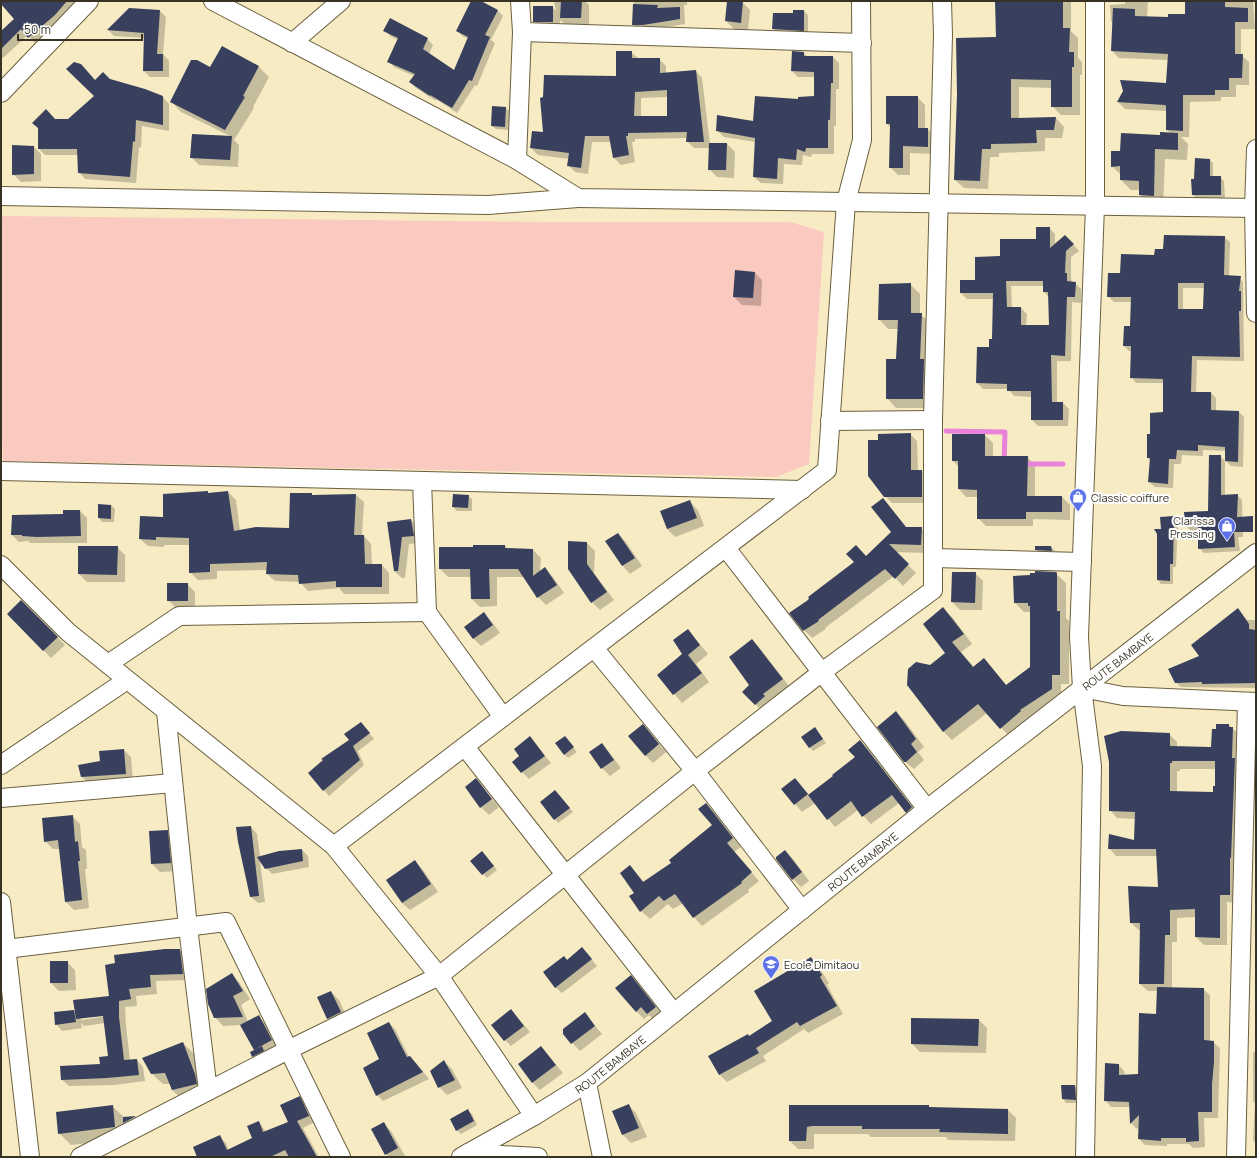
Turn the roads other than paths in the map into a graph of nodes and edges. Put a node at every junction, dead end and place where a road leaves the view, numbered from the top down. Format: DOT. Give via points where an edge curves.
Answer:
graph roads {
  1 [pos="89,1"];
  2 [pos="213,1"];
  3 [pos="341,1"];
  4 [pos="520,1"];
  5 [pos="862,1"];
  6 [pos="942,1"];
  7 [pos="1095,1"];
  8 [pos="522,32"];
  9 [pos="862,43"];
  10 [pos="292,44"];
  11 [pos="1,93"];
  12 [pos="1256,149"];
  13 [pos="517,160"];
  14 [pos="1,196"];
  15 [pos="578,198"];
  16 [pos="846,202"];
  17 [pos="939,203"];
  18 [pos="1095,206"];
  19 [pos="1255,208"];
  20 [pos="1256,313"];
  21 [pos="933,420"];
  22 [pos="830,421"];
  23 [pos="1,471"];
  24 [pos="422,481"];
  25 [pos="802,490"];
  26 [pos="726,548"];
  27 [pos="1256,553"];
  28 [pos="934,558"];
  29 [pos="1082,562"];
  30 [pos="1,565"];
  31 [pos="427,612"];
  32 [pos="594,648"];
  33 [pos="108,664"];
  34 [pos="822,672"];
  35 [pos="127,680"];
  36 [pos="1082,688"];
  37 [pos="1252,702"];
  38 [pos="166,711"];
  39 [pos="503,717"];
  40 [pos="465,747"];
  41 [pos="1,765"];
  42 [pos="695,771"];
  43 [pos="173,783"];
  44 [pos="1,798"];
  45 [pos="927,809"];
  46 [pos="334,846"];
  47 [pos="566,875"];
  48 [pos="1,902"];
  49 [pos="802,910"];
  50 [pos="188,927"];
  51 [pos="6,949"];
  52 [pos="439,976"];
  53 [pos="674,1013"];
  54 [pos="288,1050"];
  55 [pos="587,1083"];
  56 [pos="208,1091"];
  57 [pos="534,1116"];
  58 [pos="467,1156"];
  59 [pos="30,1157"];
  60 [pos="80,1157"];
  61 [pos="341,1157"];
  62 [pos="538,1157"];
  63 [pos="602,1157"];
  64 [pos="1085,1157"];
  65 [pos="1236,1157"];
  1 -- 11 [label="street"];
  2 -- 10 [label="street"];
  3 -- 10 [label="street"];
  4 -- 8 [label="street"];
  5 -- 9 [label="street"];
  6 -- 17 [label="street" via="944,36"];
  7 -- 18 [label="street"];
  8 -- 9 [label="street"];
  8 -- 13 [label="street"];
  9 -- 16 [label="street" via="862,140"];
  10 -- 13 [label="street"];
  12 -- 19 [label="street"];
  13 -- 15 [label="street"];
  14 -- 15 [label="street" via="488,205"];
  15 -- 16 [label="street"];
  16 -- 17 [label="street"];
  16 -- 22 [label="street"];
  17 -- 18 [label="street"];
  17 -- 21 [label="street"];
  18 -- 19 [label="street"];
  18 -- 29 [label="street"];
  19 -- 20 [label="street"];
  21 -- 22 [label="street"];
  21 -- 28 [label="street"];
  22 -- 25 [label="street" via="828,470"];
  23 -- 24 [label="street"];
  24 -- 25 [label="street"];
  24 -- 31 [label="street"];
  25 -- 26 [label="street"];
  26 -- 32 [label="street"];
  26 -- 34 [label="street"];
  27 -- 36 [label="street, ROUTE BAMBAYE"];
  28 -- 29 [label="street"];
  28 -- 34 [label="street" via="933,590"];
  29 -- 36 [label="street"];
  30 -- 33 [label="street" via="68,632"];
  31 -- 33 [label="street" via="179,616"];
  31 -- 39 [label="street"];
  32 -- 39 [label="street"];
  32 -- 42 [label="street"];
  33 -- 35 [label="street"];
  34 -- 42 [label="street"];
  34 -- 45 [label="street"];
  35 -- 38 [label="street"];
  35 -- 41 [label="street"];
  36 -- 37 [label="street" via="1123,696"];
  36 -- 45 [label="street, ROUTE BAMBAYE"];
  36 -- 64 [label="street" via="1092,766"];
  37 -- 65 [label="street"];
  38 -- 43 [label="street"];
  38 -- 46 [label="street"];
  39 -- 40 [label="street"];
  40 -- 46 [label="street"];
  40 -- 47 [label="street"];
  42 -- 47 [label="street"];
  42 -- 49 [label="street"];
  43 -- 44 [label="street"];
  43 -- 50 [label="street"];
  45 -- 49 [label="street, ROUTE BAMBAYE"];
  46 -- 52 [label="street"];
  47 -- 52 [label="street"];
  47 -- 53 [label="street"];
  48 -- 51 [label="street"];
  49 -- 53 [label="street, ROUTE BAMBAYE"];
  50 -- 51 [label="street"];
  50 -- 54 [label="street" via="226,922"];
  50 -- 56 [label="street"];
  51 -- 59 [label="street"];
  52 -- 54 [label="street"];
  52 -- 57 [label="street"];
  53 -- 55 [label="street, ROUTE BAMBAYE"];
  54 -- 56 [label="street"];
  54 -- 61 [label="street"];
  55 -- 57 [label="street, ROUTE BAMBAYE"];
  55 -- 63 [label="street"];
  56 -- 60 [label="street"];
  57 -- 58 [label="street, ROUTE BAMBAYE"];
  58 -- 62 [label="street"];
}
